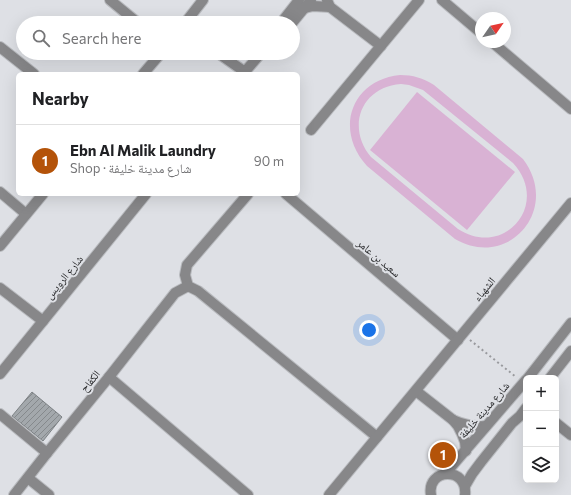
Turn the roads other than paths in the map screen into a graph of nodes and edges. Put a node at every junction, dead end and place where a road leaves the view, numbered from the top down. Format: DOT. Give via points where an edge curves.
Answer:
graph roads {
  1 [pos="110,0"];
  2 [pos="203,0"];
  3 [pos="419,0"];
  4 [pos="442,0"];
  5 [pos="305,3"];
  6 [pos="329,3"];
  7 [pos="129,16"];
  8 [pos="190,16"];
  9 [pos="289,16"];
  10 [pos="297,16"];
  11 [pos="475,28"];
  12 [pos="380,46"];
  13 [pos="0,47"];
  14 [pos="499,48"];
  15 [pos="16,60"];
  16 [pos="16,60"];
  17 [pos="155,60"];
  18 [pos="227,60"];
  19 [pos="255,60"];
  20 [pos="31,72"];
  21 [pos="145,72"];
  22 [pos="243,72"];
  23 [pos="245,72"];
  24 [pos="571,109"];
  25 [pos="311,130"];
  26 [pos="0,192"];
  27 [pos="41,196"];
  28 [pos="144,196"];
  29 [pos="246,196"];
  30 [pos="288,196"];
  31 [pos="571,203"];
  32 [pos="26,214"];
  33 [pos="0,246"];
  34 [pos="188,286"];
  35 [pos="0,288"];
  36 [pos="43,321"];
  37 [pos="571,323"];
  38 [pos="460,337"];
  39 [pos="571,352"];
  40 [pos="0,374"];
  41 [pos="530,375"];
  42 [pos="552,375"];
  43 [pos="109,377"];
  44 [pos="523,383"];
  45 [pos="416,391"];
  46 [pos="0,414"];
  47 [pos="523,414"];
  48 [pos="452,420"];
  49 [pos="559,425"];
  50 [pos="486,426"];
  51 [pos="571,435"];
  52 [pos="377,437"];
  53 [pos="466,451"];
  54 [pos="47,453"];
  55 [pos="445,474"];
  56 [pos="28,478"];
  57 [pos="465,493"];
  58 [pos="430,494"];
  59 [pos="14,495"];
  60 [pos="49,495"];
  61 [pos="248,495"];
  62 [pos="329,495"];
  1 -- 7 [label="street"];
  2 -- 8 [label="street"];
  3 -- 12 [label="street"];
  4 -- 11 [label="street"];
  5 -- 6 [label="street" via="318,6"];
  5 -- 9 [label="street"];
  5 -- 10 [label="street"];
  6 -- 12 [label="street"];
  12 -- 25 [label="street"];
  13 -- 16 [label="street"];
  14 -- 24 [label="street"];
  15 -- 20 [label="street"];
  17 -- 21 [label="street"];
  18 -- 22 [label="street"];
  19 -- 23 [label="street"];
  26 -- 32 [label="street"];
  27 -- 32 [label="street"];
  28 -- 36 [label="street, شارع الرويس"];
  29 -- 34 [label="street" via="186,265"];
  30 -- 38 [label="street, سعيد بن عامر"];
  31 -- 38 [label="street, الشهباء"];
  32 -- 33 [label="street"];
  34 -- 43 [label="street, الكفاح" via="175,293"];
  34 -- 52 [label="street" via="198,291"];
  35 -- 36 [label="street"];
  36 -- 40 [label="street, شارع الرويس"];
  37 -- 41 [label="street, شارع مدينة خليفة"];
  38 -- 45 [label="street, الشهباء"];
  39 -- 42 [label="street"];
  43 -- 54 [label="street, الكفاح"];
  43 -- 61 [label="street"];
  44 -- 50 [label="street, شارع مدينة خليفة"];
  45 -- 48 [label="street"];
  45 -- 52 [label="street, الشهباء"];
  46 -- 54 [label="street"];
  47 -- 57 [label="street" via="512,423 472,474"];
  48 -- 50 [label="street" via="468,426"];
  48 -- 53 [label="street" via="462,434"];
  49 -- 51 [label="street"];
  50 -- 53 [label="street, شارع مدينة خليفة"];
  52 -- 62 [label="street, الشهباء"];
  53 -- 55 [label="street, شارع مدينة خليفة"];
  54 -- 56 [label="street, الكفاح"];
  55 -- 57 [label="street" via="457,476"];
  55 -- 58 [label="street, شارع مدينة خليفة" via="433,482"];
  56 -- 59 [label="street, الكفاح"];
  56 -- 60 [label="street"];
}
